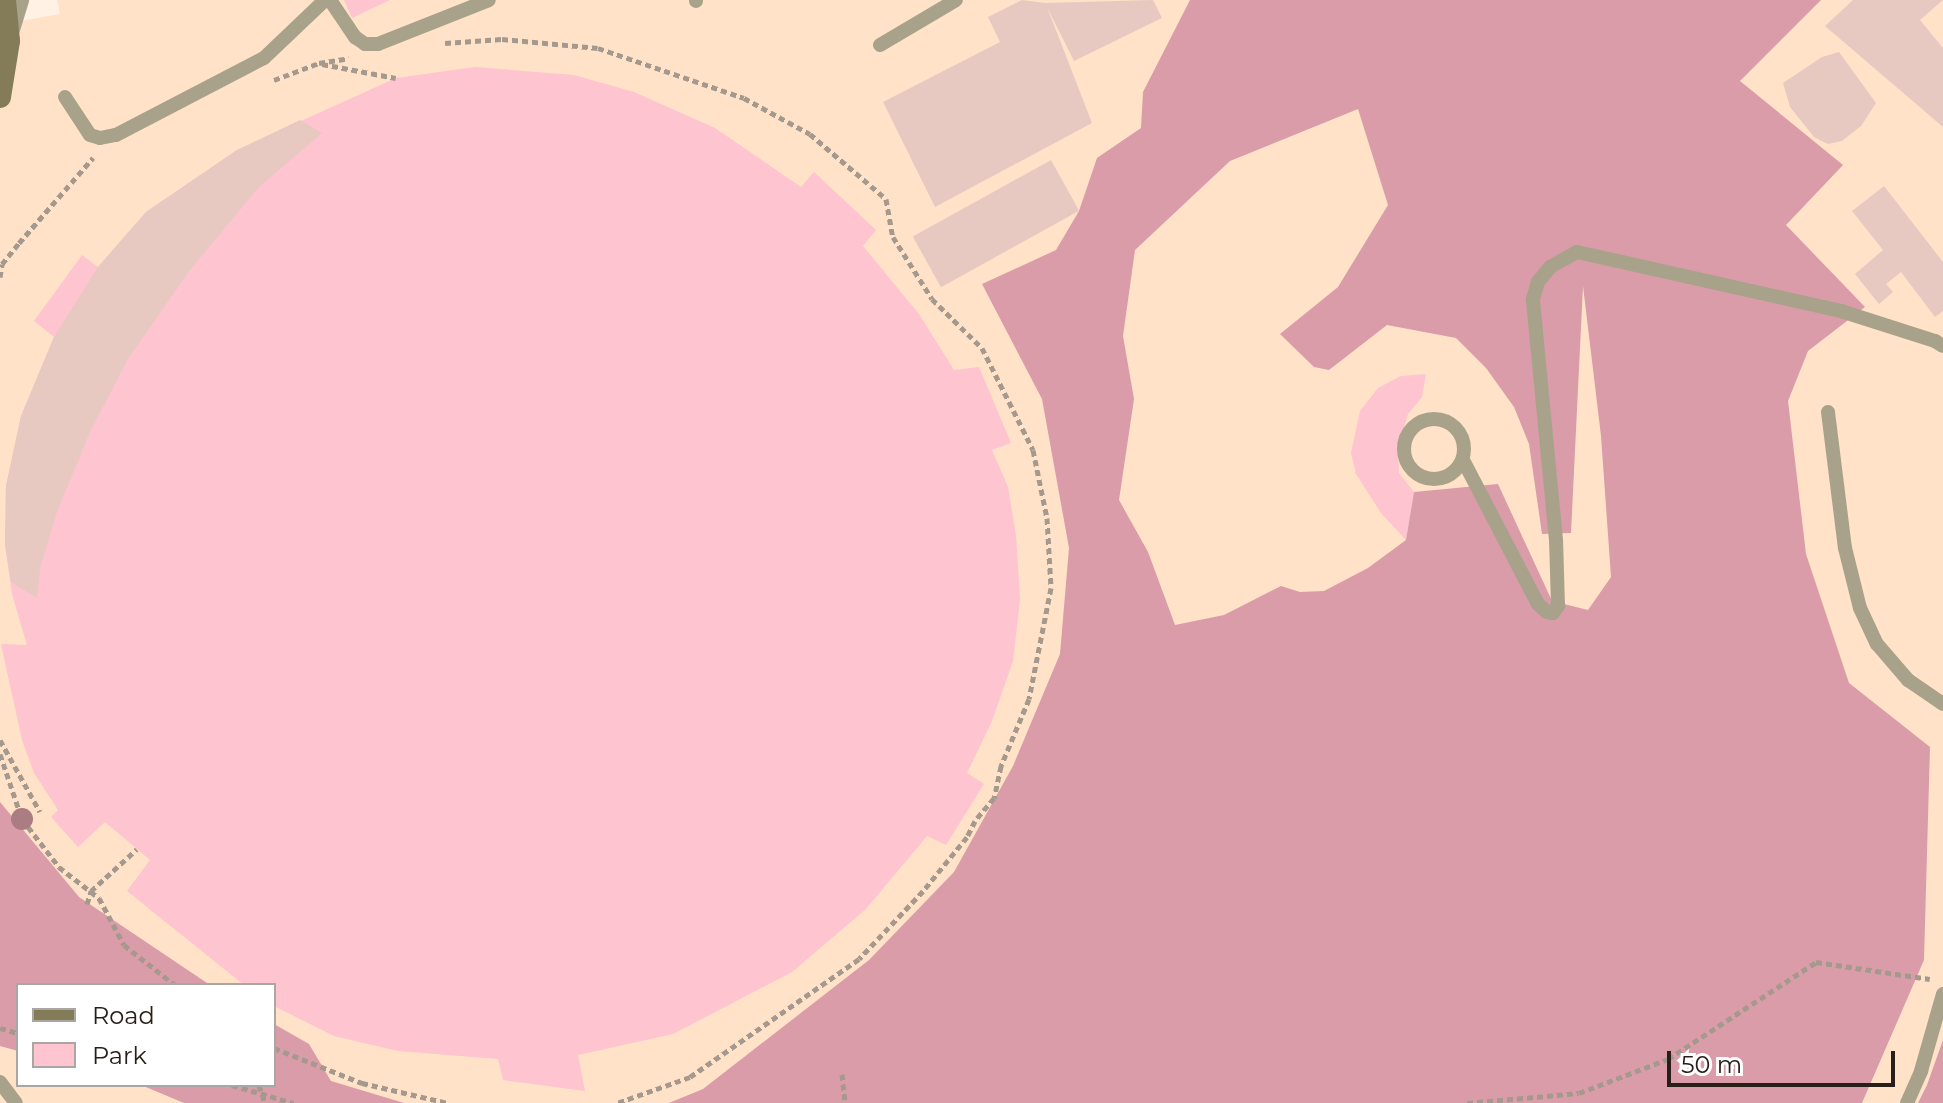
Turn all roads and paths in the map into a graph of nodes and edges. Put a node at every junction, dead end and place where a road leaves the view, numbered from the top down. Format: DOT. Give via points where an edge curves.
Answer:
graph roads {
  1 [pos="5,0"];
  2 [pos="22,0"];
  3 [pos="328,0"];
  4 [pos="489,0"];
  5 [pos="956,0"];
  6 [pos="9,41"];
  7 [pos="442,43"];
  8 [pos="880,45"];
  9 [pos="356,56"];
  10 [pos="319,63"];
  11 [pos="396,78"];
  12 [pos="269,81"];
  13 [pos="0,97"];
  14 [pos="65,97"];
  15 [pos="102,150"];
  16 [pos="0,277"];
  17 [pos="1943,346"];
  18 [pos="1828,412"];
  19 [pos="1463,460"];
  20 [pos="1943,704"];
  21 [pos="0,740"];
  22 [pos="0,754"];
  23 [pos="40,812"];
  24 [pos="137,849"];
  25 [pos="91,891"];
  26 [pos="87,904"];
  27 [pos="1943,981"];
  28 [pos="172,983"];
  29 [pos="1943,994"];
  30 [pos="276,1049"];
  31 [pos="842,1074"];
  32 [pos="0,1082"];
  33 [pos="239,1087"];
  34 [pos="260,1087"];
  35 [pos="262,1094"];
  36 [pos="16,1103"];
  37 [pos="265,1103"];
  38 [pos="293,1103"];
  39 [pos="448,1103"];
  40 [pos="617,1103"];
  41 [pos="845,1103"];
  42 [pos="1467,1103"];
  43 [pos="1907,1103"];
  1 -- 6 [label="main road"];
  2 -- 6 [label="lane"];
  3 -- 4 [label="lane" via="355,37 378,44"];
  3 -- 14 [label="lane" via="264,58 116,135 90,135"];
  5 -- 8 [label="lane"];
  6 -- 13 [label="main road"];
  7 -- 40 [label="path" via="502,39 598,48 744,98 810,134 886,199 893,237 932,299 982,348 1033,450 1047,518 1051,588 1029,699 1001,766 994,798 967,837 859,959 690,1077"];
  9 -- 10 [label="path"];
  10 -- 11 [label="path"];
  10 -- 12 [label="path"];
  15 -- 16 [label="path" via="31,227 2,264"];
  17 -- 19 [label="lane" via="1841,311 1577,252 1550,267 1533,299 1556,540 1558,606 1553,613 1538,604"];
  18 -- 20 [label="lane" via="1845,548 1860,608 1877,644 1908,680"];
  19 -- 19 [label="lane" via="1440,479 1421,476 1407,461 1405,441 1416,425 1444,421 1459,432"];
  21 -- 23 [label="path"];
  22 -- 25 [label="path" via="22,819 59,867"];
  24 -- 25 [label="path"];
  25 -- 26 [label="path"];
  25 -- 28 [label="path" via="124,945"];
  27 -- 42 [label="path" via="1816,962 1668,1059 1579,1093"];
  29 -- 43 [label="lane"];
  30 -- 39 [label="path" via="362,1083"];
  31 -- 41 [label="path"];
  32 -- 36 [label="lane"];
  33 -- 35 [label="path"];
  34 -- 35 [label="path"];
  35 -- 37 [label="path"];
  35 -- 38 [label="path"];
}
